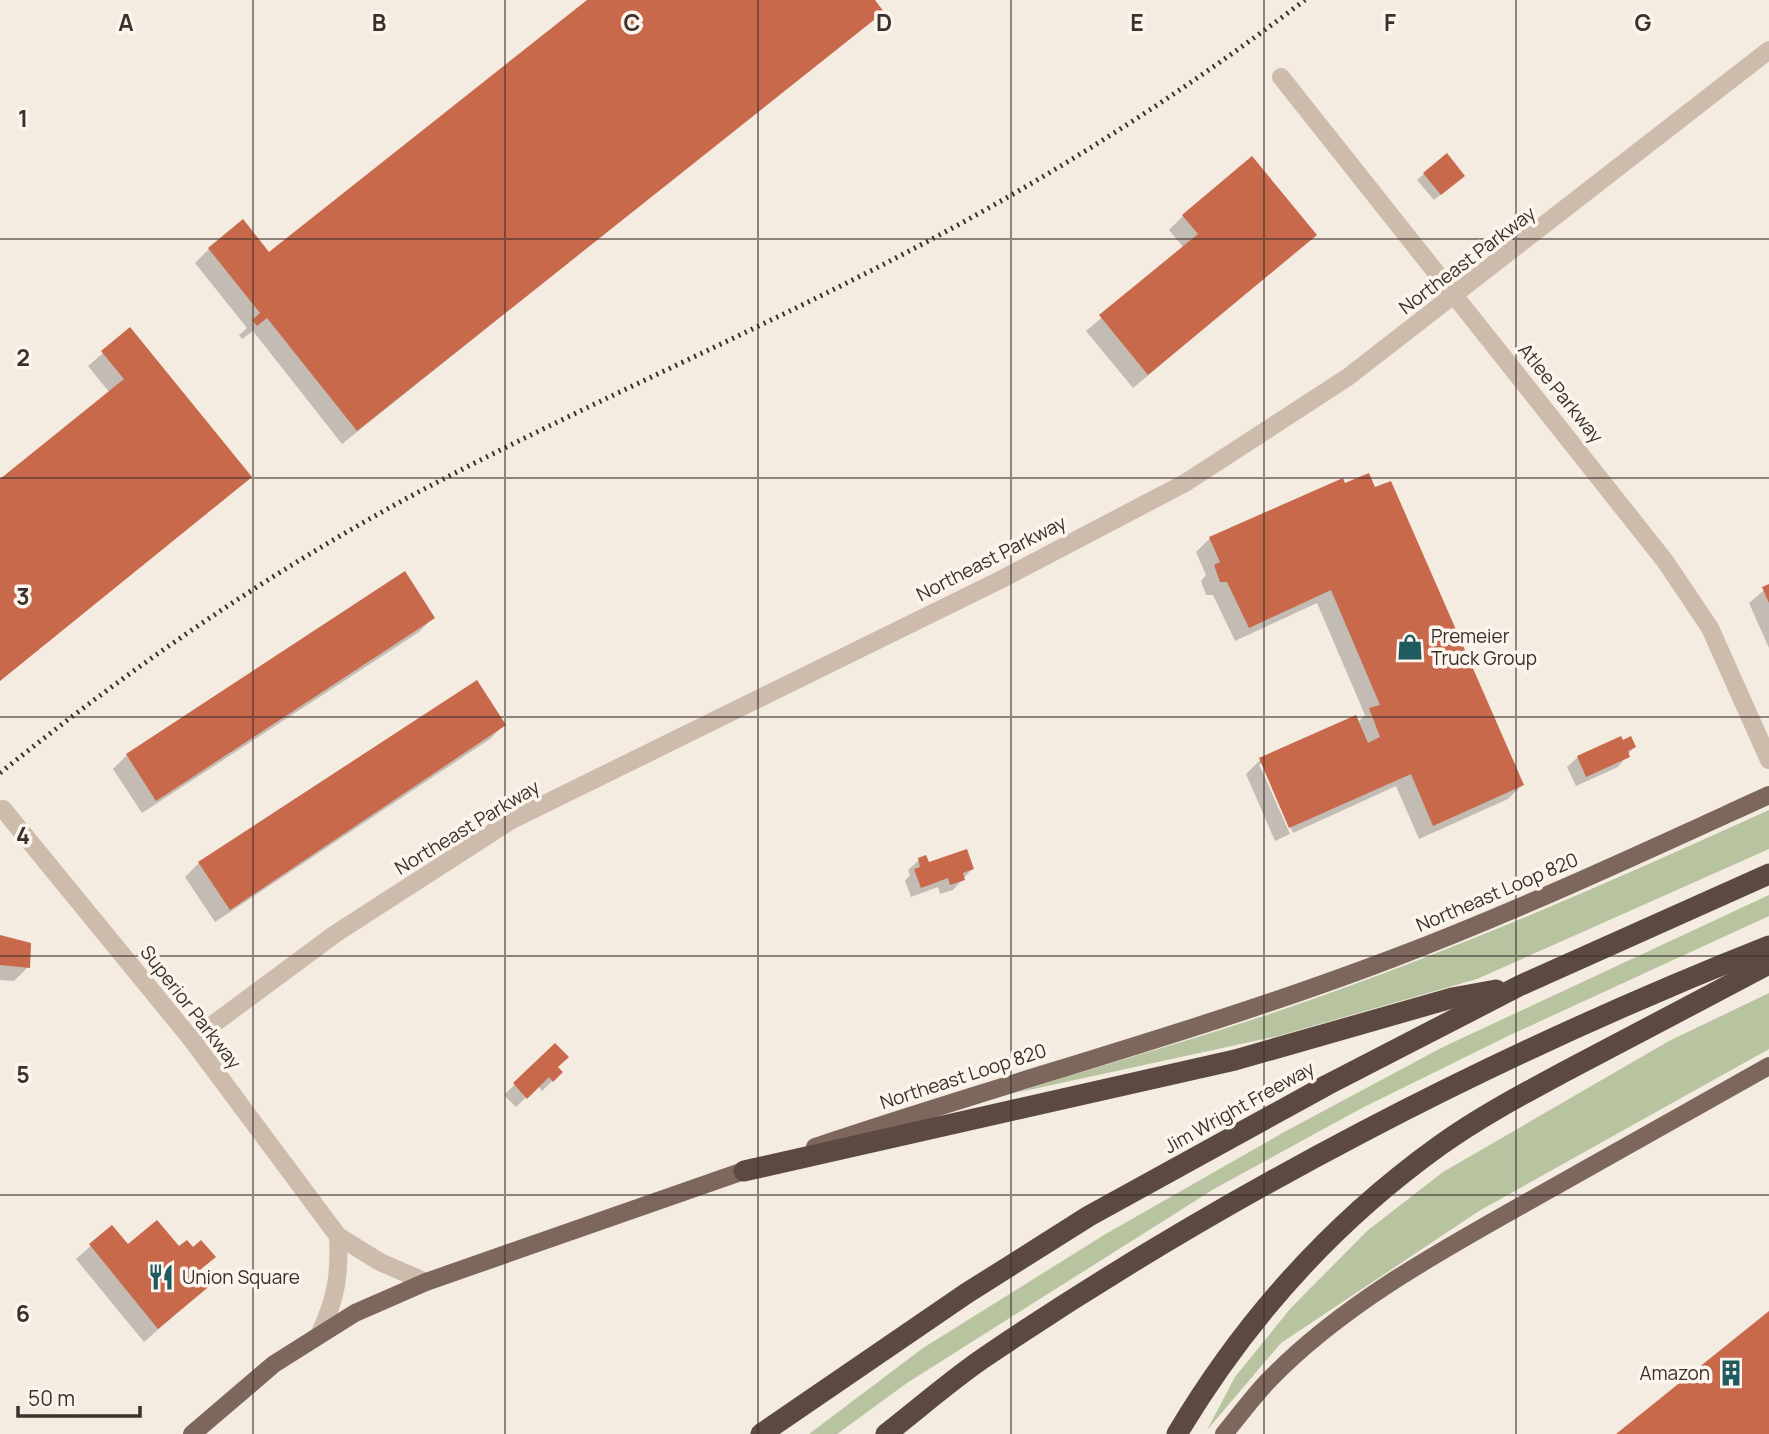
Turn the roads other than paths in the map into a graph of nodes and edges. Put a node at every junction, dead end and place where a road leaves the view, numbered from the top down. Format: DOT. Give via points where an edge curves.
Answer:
graph roads {
  1 [pos="1769,50"];
  2 [pos="1281,77"];
  3 [pos="1453,295"];
  4 [pos="1769,760"];
  5 [pos="1769,795"];
  6 [pos="4,809"];
  7 [pos="1769,874"];
  8 [pos="1769,946"];
  9 [pos="1769,964"];
  10 [pos="1519,986"];
  11 [pos="192,1040"];
  12 [pos="1769,1066"];
  13 [pos="744,1171"];
  14 [pos="338,1236"];
  15 [pos="426,1282"];
  16 [pos="319,1335"];
  17 [pos="192,1434"];
  18 [pos="761,1434"];
  19 [pos="886,1434"];
  20 [pos="1177,1434"];
  21 [pos="1224,1434"];
  1 -- 3 [label="street, Northeast Parkway"];
  2 -- 3 [label="street, Atlee Parkway"];
  3 -- 4 [label="street, Atlee Parkway" via="1665,561 1710,628"];
  3 -- 11 [label="street, Northeast Parkway" via="1348,377 1185,483 510,821 335,934"];
  5 -- 13 [label="main road, Northeast Loop 820" via="1603,871 1391,959 1225,1018 935,1106"];
  6 -- 11 [label="street, Superior Parkway"];
  7 -- 10 [label="highway, Jim Wright Freeway"];
  8 -- 19 [label="highway" via="1557,1036 1360,1135 1196,1225 981,1360"];
  9 -- 20 [label="highway" via="1504,1105 1399,1177 1310,1255 1278,1292"];
  10 -- 13 [label="highway" via="1451,998 1235,1060"];
  10 -- 18 [label="highway, Jim Wright Freeway" via="1327,1084 1089,1216"];
  11 -- 14 [label="street, Superior Parkway"];
  12 -- 21 [label="main road" via="1390,1284 1293,1358"];
  13 -- 15 [label="main road, Northeast Loop 820"];
  14 -- 15 [label="street" via="380,1262"];
  14 -- 16 [label="street" via="336,1294"];
  15 -- 16 [label="main road, Northeast Loop 820" via="355,1313"];
  16 -- 17 [label="main road, Northeast Loop 820" via="246,1385"];
}
